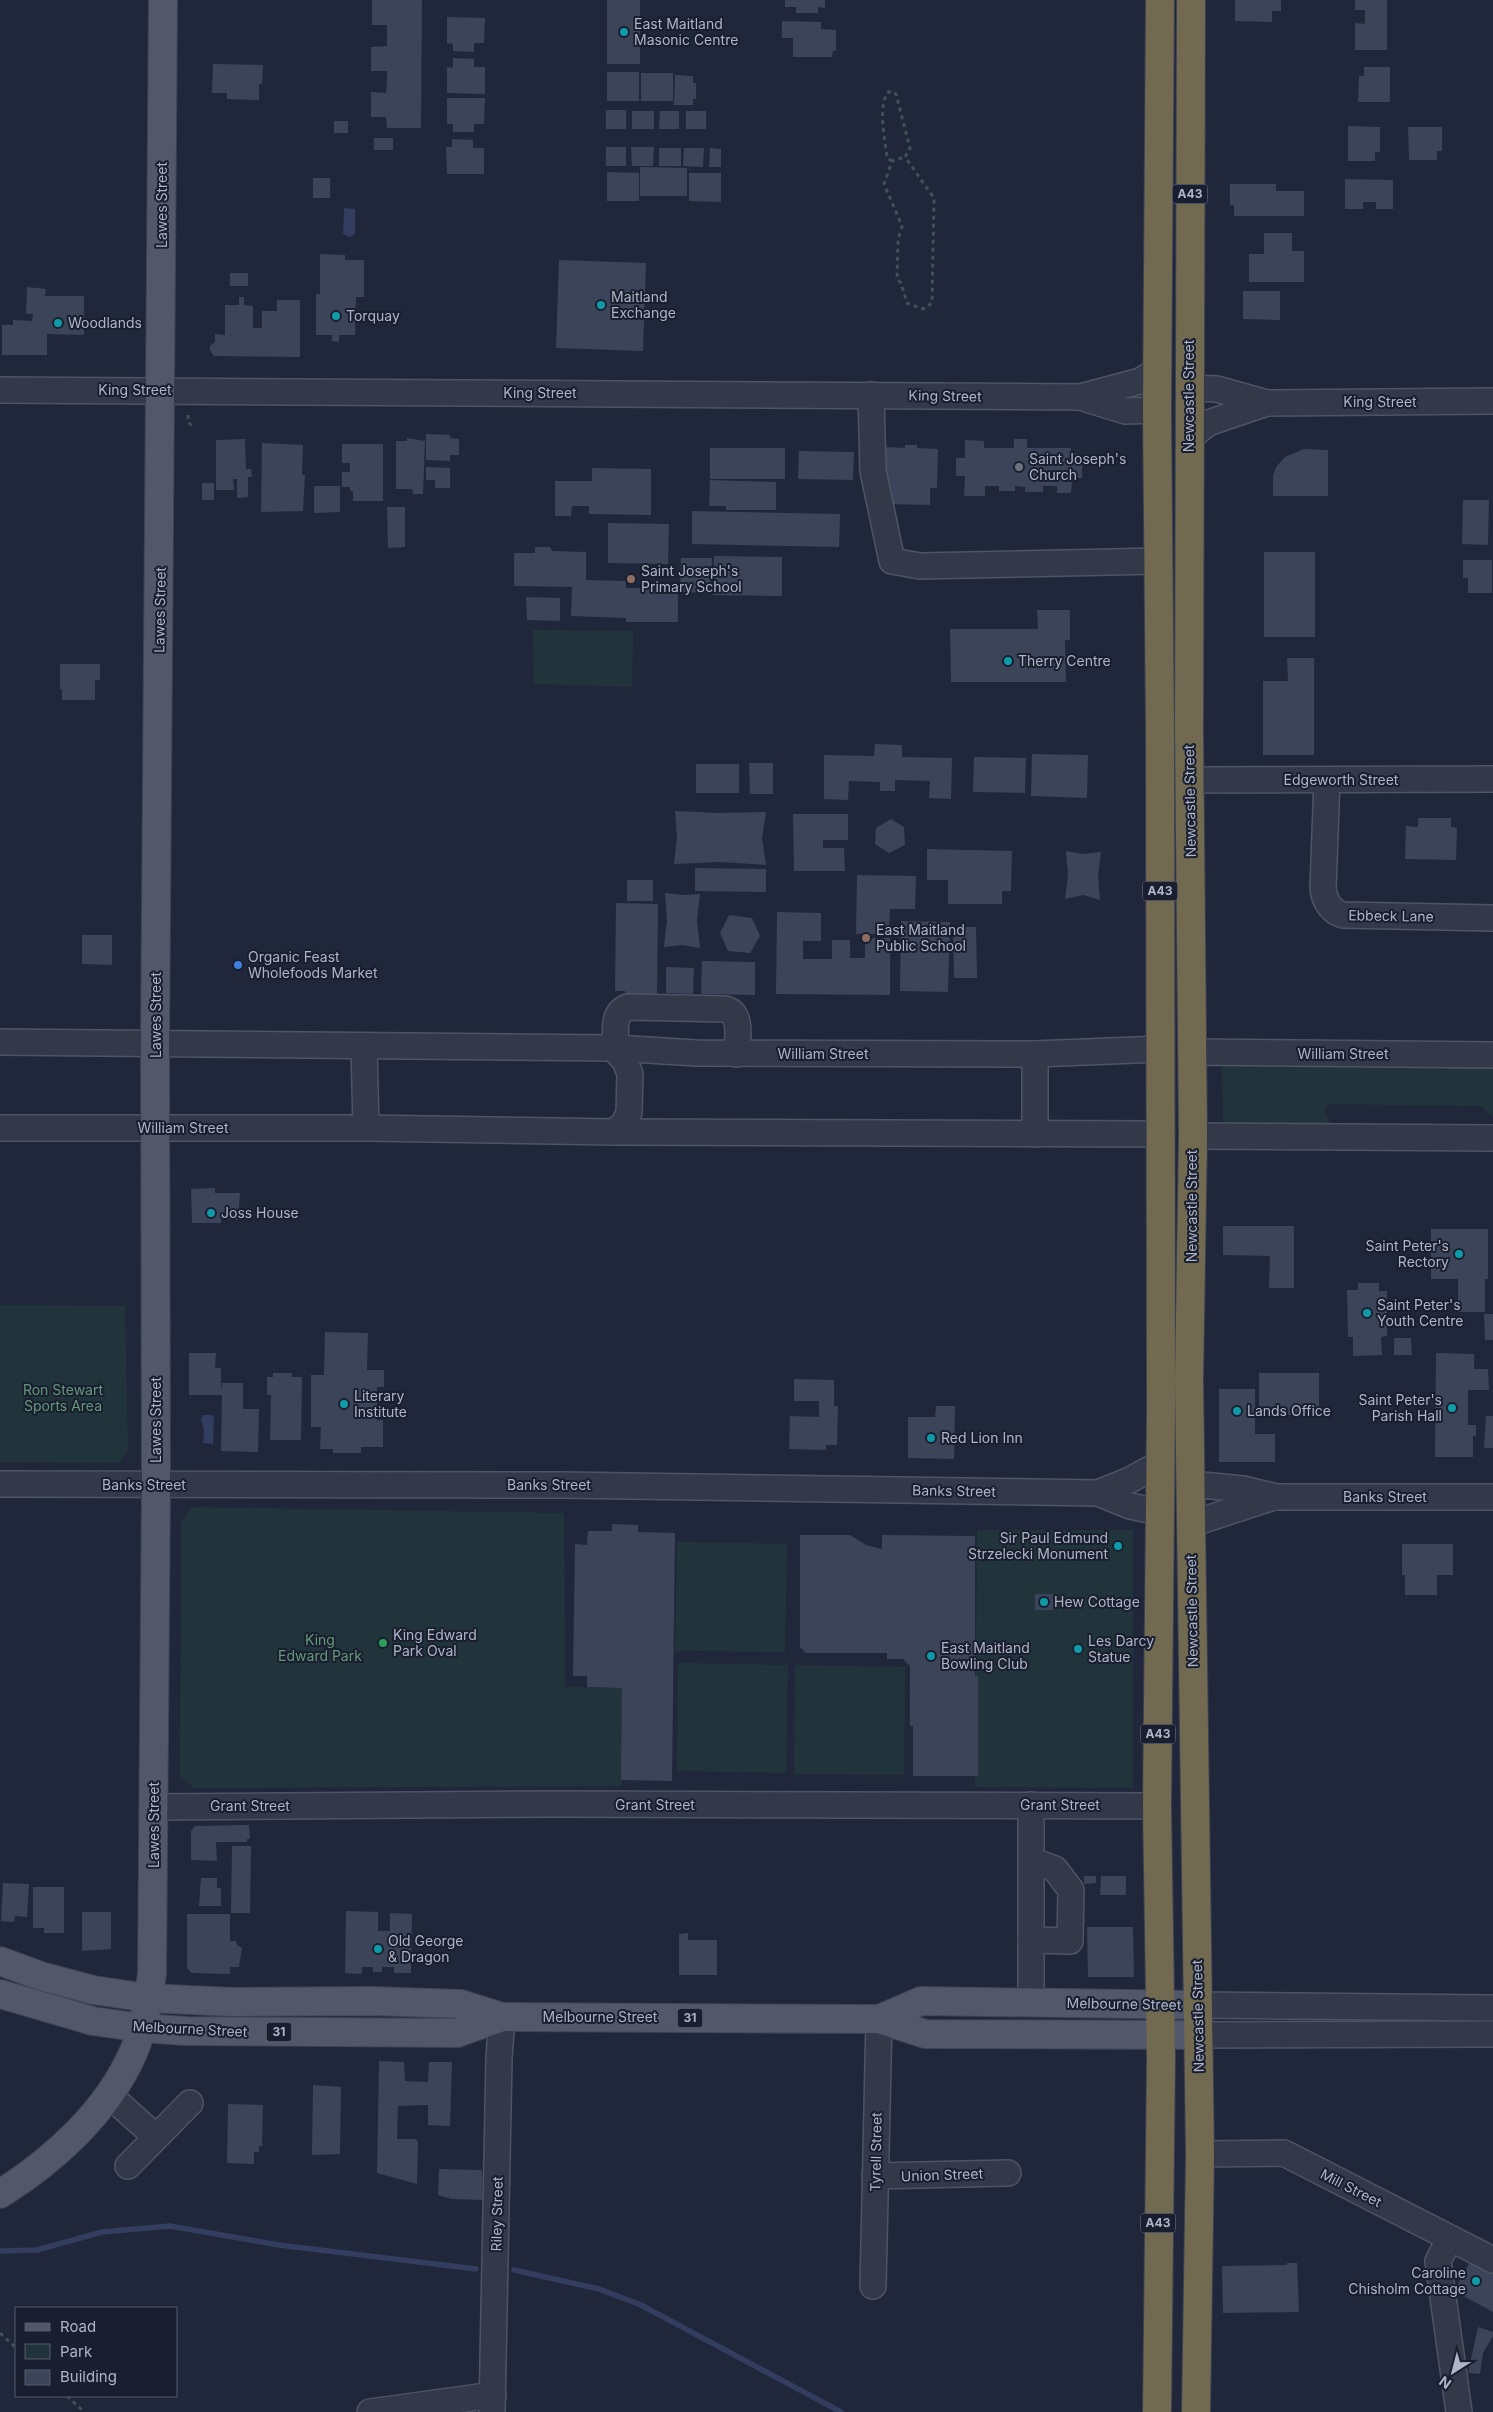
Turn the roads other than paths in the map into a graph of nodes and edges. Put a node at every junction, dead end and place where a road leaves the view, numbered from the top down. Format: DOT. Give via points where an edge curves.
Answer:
graph roads {
  1 [pos="162,0"];
  2 [pos="1160,0"];
  3 [pos="1192,0"];
  4 [pos="1190,317"];
  5 [pos="1158,371"];
  6 [pos="1190,388"];
  7 [pos="0,390"];
  8 [pos="162,390"];
  9 [pos="871,395"];
  10 [pos="1080,397"];
  11 [pos="1493,401"];
  12 [pos="1267,403"];
  13 [pos="1158,410"];
  14 [pos="1189,438"];
  15 [pos="1158,480"];
  16 [pos="1159,561"];
  17 [pos="1493,779"];
  18 [pos="1190,780"];
  19 [pos="1327,780"];
  20 [pos="1493,918"];
  21 [pos="0,1042"];
  22 [pos="155,1044"];
  23 [pos="364,1046"];
  24 [pos="614,1048"];
  25 [pos="1160,1050"];
  26 [pos="1192,1052"];
  27 [pos="737,1054"];
  28 [pos="1034,1054"];
  29 [pos="1493,1055"];
  30 [pos="156,1127"];
  31 [pos="0,1128"];
  32 [pos="366,1128"];
  33 [pos="616,1132"];
  34 [pos="1035,1134"];
  35 [pos="1161,1134"];
  36 [pos="1193,1136"];
  37 [pos="1493,1138"];
  38 [pos="1159,1464"];
  39 [pos="0,1484"];
  40 [pos="1191,1484"];
  41 [pos="156,1485"];
  42 [pos="1098,1493"];
  43 [pos="1277,1497"];
  44 [pos="1493,1497"];
  45 [pos="1159,1512"];
  46 [pos="1191,1524"];
  47 [pos="1031,1806"];
  48 [pos="1157,1806"];
  49 [pos="154,1807"];
  50 [pos="1031,1860"];
  51 [pos="1031,1940"];
  52 [pos="0,1961"];
  53 [pos="0,1994"];
  54 [pos="148,1998"];
  55 [pos="1031,2003"];
  56 [pos="1160,2005"];
  57 [pos="1198,2005"];
  58 [pos="1493,2008"];
  59 [pos="502,2017"];
  60 [pos="879,2018"];
  61 [pos="142,2028"];
  62 [pos="1493,2034"];
  63 [pos="1160,2035"];
  64 [pos="1198,2035"];
  65 [pos="109,2095"];
  66 [pos="190,2103"];
  67 [pos="156,2137"];
  68 [pos="1200,2154"];
  69 [pos="128,2166"];
  70 [pos="1008,2173"];
  71 [pos="875,2176"];
  72 [pos="0,2194"];
  73 [pos="1450,2238"];
  74 [pos="1493,2260"];
  75 [pos="873,2286"];
  76 [pos="492,2403"];
  77 [pos="370,2412"];
  78 [pos="1157,2412"];
  79 [pos="1196,2412"];
  80 [pos="1459,2412"];
  1 -- 8 [label="main road, Lawes Street"];
  2 -- 5 [label="highway, Newcastle Street / A43"];
  3 -- 4 [label="highway, Newcastle Street / A43"];
  4 -- 6 [label="highway, Newcastle Street / A43"];
  4 -- 13 [label="highway" via="1178,346 1172,384"];
  5 -- 10 [label="street, King Street" via="1140,381"];
  5 -- 13 [label="highway, Newcastle Street / A43"];
  6 -- 12 [label="street, King Street" via="1217,389"];
  6 -- 14 [label="highway, Newcastle Street / A43"];
  6 -- 15 [label="highway" via="1172,418 1168,458"];
  7 -- 8 [label="street, King Street"];
  8 -- 9 [label="street, King Street"];
  8 -- 22 [label="main road, Lawes Street"];
  9 -- 10 [label="street, King Street"];
  9 -- 16 [label="street" via="873,471 892,561 920,566"];
  10 -- 13 [label="street, King Street" via="1125,411"];
  11 -- 12 [label="street, King Street"];
  12 -- 14 [label="street, King Street" via="1208,424"];
  13 -- 15 [label="highway, Newcastle Street / A43"];
  14 -- 18 [label="highway, Newcastle Street / A43"];
  15 -- 16 [label="highway, Newcastle Street / A43"];
  16 -- 25 [label="highway, Newcastle Street / A43"];
  17 -- 19 [label="street, Edgeworth Street"];
  18 -- 19 [label="street, Edgeworth Street"];
  18 -- 26 [label="highway, Newcastle Street / A43"];
  19 -- 20 [label="street, Ebbeck Lane" via="1323,891 1334,911 1343,915"];
  21 -- 22 [label="street, William Street"];
  22 -- 23 [label="street, William Street"];
  22 -- 30 [label="main road, Lawes Street"];
  23 -- 24 [label="street, William Street"];
  23 -- 32 [label="street"];
  24 -- 27 [label="street, William Street"];
  24 -- 27 [label="street" via="617,1017 628,1007 725,1008 736,1017"];
  24 -- 33 [label="street" via="625,1061 630,1074 629,1112"];
  25 -- 28 [label="street, William Street"];
  25 -- 35 [label="highway, Newcastle Street / A43"];
  26 -- 29 [label="street, William Street"];
  26 -- 36 [label="highway, Newcastle Street / A43"];
  27 -- 28 [label="street, William Street"];
  28 -- 34 [label="street"];
  30 -- 31 [label="street, William Street"];
  30 -- 32 [label="street, William Street"];
  30 -- 41 [label="main road, Lawes Street"];
  32 -- 33 [label="street, William Street"];
  33 -- 34 [label="street, William Street"];
  34 -- 35 [label="street, William Street"];
  35 -- 38 [label="highway, Newcastle Street / A43"];
  36 -- 37 [label="street"];
  36 -- 40 [label="highway, Newcastle Street / A43"];
  38 -- 42 [label="street, Banks Street"];
  38 -- 45 [label="highway, Newcastle Street / A43"];
  39 -- 41 [label="street, Banks Street"];
  40 -- 43 [label="street, Banks Street" via="1243,1489"];
  40 -- 45 [label="highway"];
  40 -- 46 [label="highway, Newcastle Street / A43"];
  41 -- 42 [label="street, Banks Street" via="562,1485"];
  41 -- 49 [label="main road, Lawes Street"];
  42 -- 45 [label="street, Banks Street" via="1130,1506"];
  43 -- 44 [label="street, Banks Street"];
  43 -- 46 [label="street, Banks Street"];
  45 -- 48 [label="highway, Newcastle Street / A43"];
  46 -- 57 [label="highway, Newcastle Street / A43"];
  47 -- 48 [label="street, Grant Street"];
  47 -- 49 [label="street, Grant Street" via="538,1804"];
  47 -- 50 [label="street"];
  48 -- 56 [label="highway, Newcastle Street / A43"];
  49 -- 54 [label="main road, Lawes Street" via="152,1974"];
  50 -- 51 [label="street"];
  50 -- 51 [label="street" via="1055,1869 1071,1890 1070,1941"];
  51 -- 55 [label="street"];
  52 -- 54 [label="main road, Melbourne Street / 31" via="93,1990"];
  53 -- 61 [label="main road, Melbourne Street / 31" via="93,2021"];
  54 -- 59 [label="main road, Melbourne Street / 31" via="461,2004"];
  54 -- 61 [label="main road, Lawes Street"];
  55 -- 56 [label="main road, Melbourne Street / 31"];
  55 -- 60 [label="main road, Melbourne Street / 31" via="921,2001"];
  56 -- 57 [label="main road, Melbourne Street"];
  56 -- 63 [label="highway, Newcastle Street / A43"];
  57 -- 58 [label="street, Melbourne Street"];
  57 -- 64 [label="highway, Newcastle Street / A43"];
  59 -- 60 [label="main road, Melbourne Street / 31"];
  59 -- 61 [label="main road, Melbourne Street / 31" via="457,2034"];
  59 -- 76 [label="street, Riley Street"];
  60 -- 63 [label="main road, Melbourne Street / 31" via="925,2034"];
  60 -- 71 [label="street, Tyrell Street"];
  61 -- 65 [label="main road, Lawes Street" via="133,2053"];
  62 -- 64 [label="street, Melbourne Street"];
  63 -- 64 [label="main road, Melbourne Street"];
  63 -- 78 [label="highway, Newcastle Street / A43"];
  64 -- 68 [label="highway, Newcastle Street / A43"];
  65 -- 67 [label="street"];
  65 -- 72 [label="main road, Lawes Street" via="58,2150"];
  66 -- 67 [label="street"];
  67 -- 69 [label="street"];
  68 -- 73 [label="street, Mill Street" via="1284,2154"];
  68 -- 79 [label="highway, Newcastle Street / A43"];
  70 -- 71 [label="street, Union Street"];
  71 -- 75 [label="street, Tyrell Street"];
  73 -- 74 [label="street, Mill Street"];
  73 -- 80 [label="street" via="1438,2261"];
  76 -- 77 [label="street"];
}
